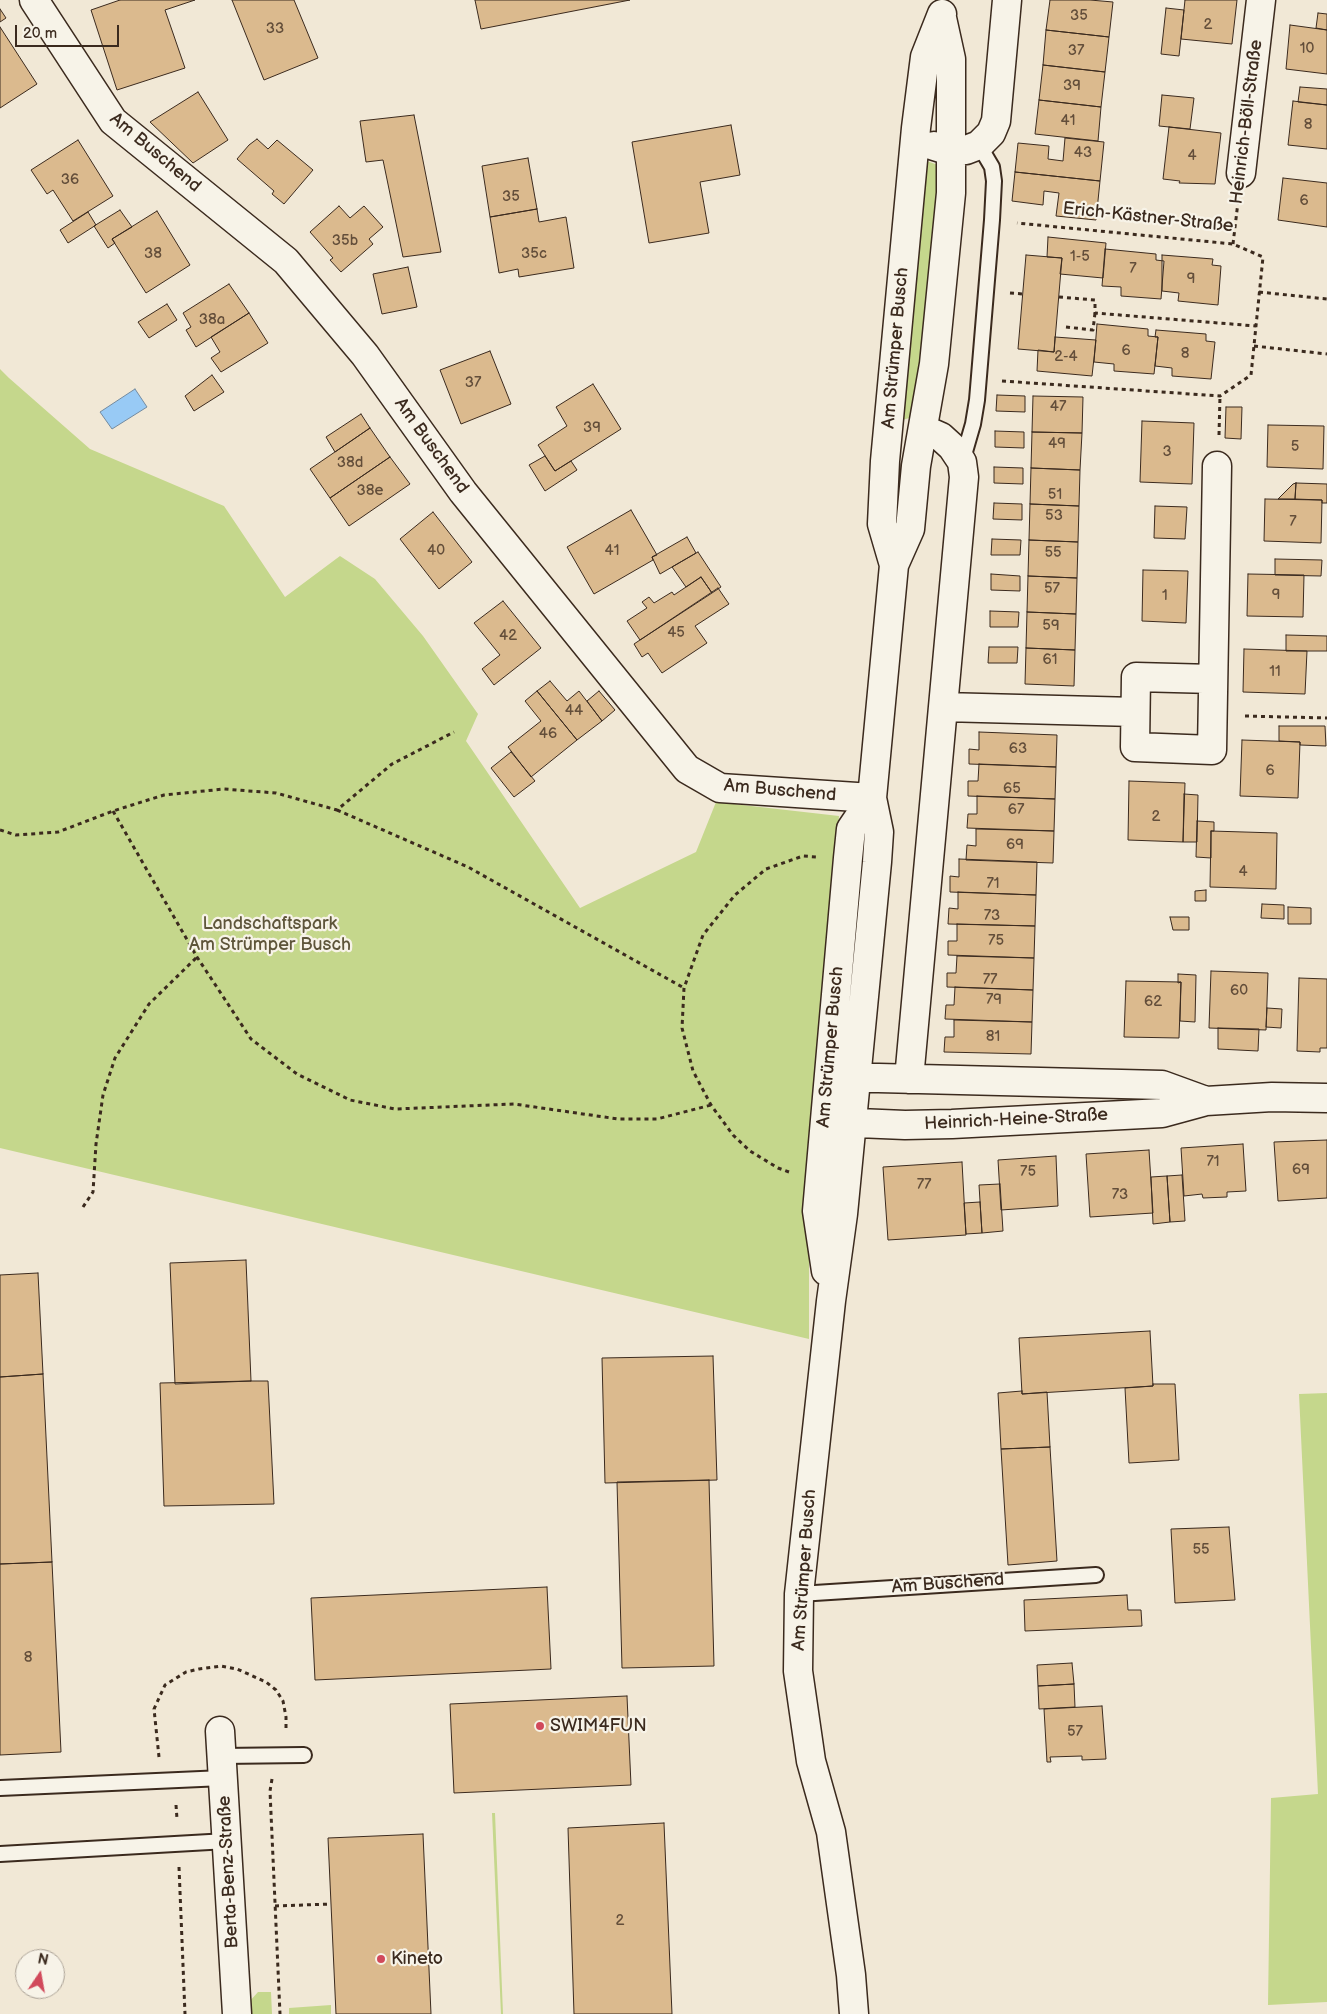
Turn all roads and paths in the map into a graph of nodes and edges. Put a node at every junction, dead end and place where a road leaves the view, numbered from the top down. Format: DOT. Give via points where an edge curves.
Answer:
graph roads {
  1 [pos="34,0"];
  2 [pos="1008,0"];
  3 [pos="1261,0"];
  4 [pos="943,9"];
  5 [pos="916,128"];
  6 [pos="979,145"];
  7 [pos="950,151"];
  8 [pos="1241,173"];
  9 [pos="992,220"];
  10 [pos="1233,244"];
  11 [pos="1259,292"];
  12 [pos="1058,297"];
  13 [pos="1327,299"];
  14 [pos="1095,312"];
  15 [pos="1256,326"];
  16 [pos="1066,327"];
  17 [pos="1254,346"];
  18 [pos="1327,354"];
  19 [pos="979,380"];
  20 [pos="1220,396"];
  21 [pos="923,429"];
  22 [pos="962,462"];
  23 [pos="1217,466"];
  24 [pos="894,565"];
  25 [pos="1213,680"];
  26 [pos="943,707"];
  27 [pos="1135,712"];
  28 [pos="1212,715"];
  29 [pos="1327,718"];
  30 [pos="454,732"];
  31 [pos="872,798"];
  32 [pos="338,810"];
  33 [pos="113,811"];
  34 [pos="0,830"];
  35 [pos="822,858"];
  36 [pos="197,957"];
  37 [pos="684,988"];
  38 [pos="829,1076"];
  39 [pos="856,1077"];
  40 [pos="909,1079"];
  41 [pos="1327,1098"];
  42 [pos="1206,1101"];
  43 [pos="825,1122"];
  44 [pos="852,1123"];
  45 [pos="83,1207"];
  46 [pos="831,1301"];
  47 [pos="1096,1575"];
  48 [pos="799,1594"];
  49 [pos="222,1755"];
  50 [pos="304,1755"];
  51 [pos="0,1788"];
  52 [pos="227,1841"];
  53 [pos="0,1854"];
  54 [pos="331,1904"];
  55 [pos="275,1906"];
  56 [pos="237,2014"];
  57 [pos="854,2014"];
  1 -- 31 [label="street, Am Buschend" via="112,121 286,261 365,354 463,492 686,769 720,788"];
  2 -- 6 [label="street" via="996,121 991,133"];
  3 -- 8 [label="street, Heinrich-Böll-Straße"];
  4 -- 5 [label="street, Am Strümper Busch" via="925,58"];
  4 -- 7 [label="street, Am Strümper Busch" via="951,59"];
  5 -- 7 [label="street" via="935,146"];
  5 -- 24 [label="street, Am Strümper Busch" via="885,462 882,524"];
  6 -- 7 [label="street"];
  6 -- 9 [label="lane" via="992,167"];
  7 -- 21 [label="street, Am Strümper Busch" via="951,194 934,364"];
  8 -- 10 [label="path, Heinrich-Böll-Straße"];
  9 -- 10 [label="path, Erich-Kästner-Straße"];
  9 -- 19 [label="lane"];
  10 -- 11 [label="path, Erich-Kästner-Straße" via="1263,257"];
  11 -- 13 [label="path"];
  11 -- 15 [label="path, Erich-Kästner-Straße"];
  12 -- 14 [label="path" via="1096,300"];
  14 -- 15 [label="path"];
  14 -- 16 [label="path" via="1093,330"];
  15 -- 17 [label="path, Erich-Kästner-Straße"];
  17 -- 18 [label="path"];
  17 -- 20 [label="path, Erich-Kästner-Straße" via="1251,375"];
  19 -- 20 [label="path"];
  19 -- 22 [label="lane" via="973,424"];
  20 -- 23 [label="path"];
  21 -- 22 [label="street" via="947,442"];
  21 -- 24 [label="street, Am Strümper Busch" via="910,528"];
  22 -- 26 [label="street" via="963,487"];
  23 -- 25 [label="street"];
  24 -- 31 [label="street, Am Strümper Busch"];
  25 -- 27 [label="street" via="1136,677"];
  25 -- 28 [label="street"];
  26 -- 27 [label="street"];
  26 -- 40 [label="street"];
  27 -- 28 [label="street" via="1135,747 1212,750"];
  28 -- 29 [label="path"];
  30 -- 32 [label="path" via="392,764"];
  31 -- 38 [label="street, Am Strümper Busch" via="851,829"];
  31 -- 39 [label="street, Am Strümper Busch" via="879,832"];
  32 -- 33 [label="path" via="276,793 224,789 164,795"];
  32 -- 37 [label="path" via="468,866"];
  33 -- 34 [label="path" via="58,832 16,835"];
  33 -- 36 [label="path"];
  35 -- 37 [label="path" via="804,856 766,869 735,895 703,935"];
  36 -- 37 [label="path" via="251,1040 297,1074 350,1100 395,1109 514,1104 618,1119 657,1119 711,1105 693,1070 682,1028"];
  36 -- 45 [label="path" via="148,1004 115,1058 102,1094 92,1192"];
  38 -- 39 [label="street, Heinrich-Heine-Straße"];
  38 -- 43 [label="street, Am Strümper Busch"];
  39 -- 40 [label="street, Heinrich-Heine-Straße"];
  39 -- 44 [label="street, Am Strümper Busch"];
  40 -- 42 [label="street, Heinrich-Heine-Straße" via="1162,1085"];
  41 -- 42 [label="street, Heinrich-Heine-Straße"];
  42 -- 44 [label="street, Heinrich-Heine-Straße" via="1162,1113 952,1124"];
  43 -- 44 [label="street, Heinrich-Heine-Straße"];
  43 -- 46 [label="street, Am Strümper Busch" via="817,1211"];
  44 -- 46 [label="street, Am Strümper Busch"];
  46 -- 48 [label="street, Am Strümper Busch"];
  47 -- 48 [label="lane, Am Buschend"];
  48 -- 57 [label="street, Am Strümper Busch" via="798,1671 811,1761 830,1832"];
  49 -- 50 [label="lane"];
  49 -- 51 [label="lane"];
  49 -- 52 [label="street, Berta-Benz-Straße"];
  52 -- 53 [label="lane"];
  52 -- 56 [label="street, Berta-Benz-Straße"];
  54 -- 55 [label="path"];
}
